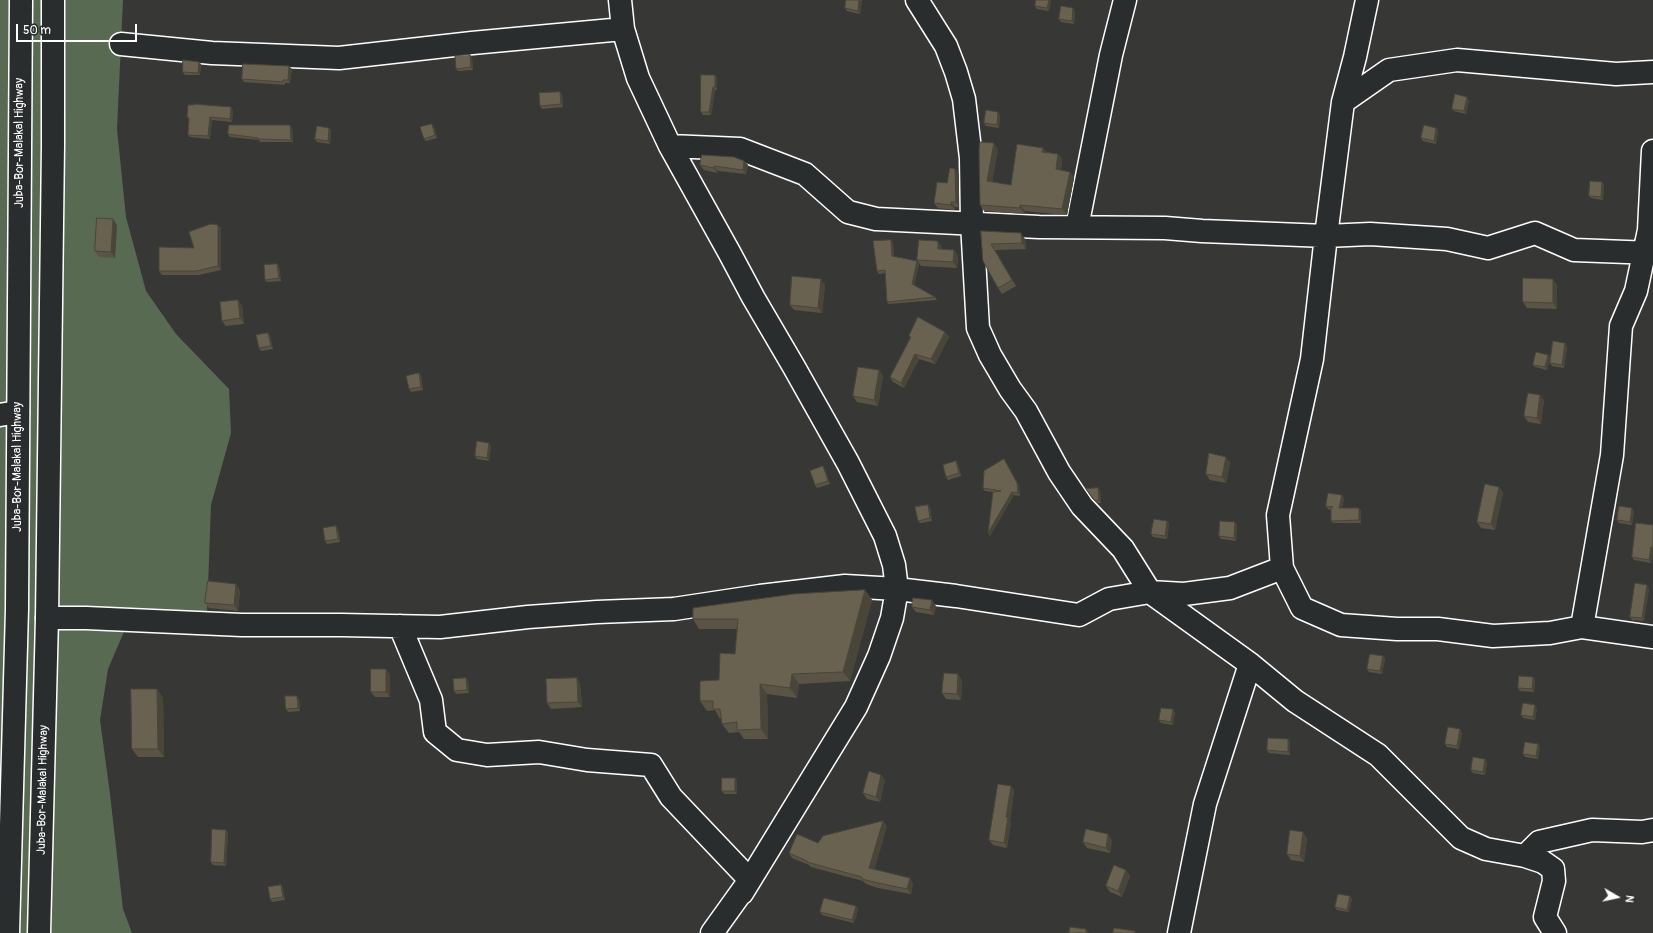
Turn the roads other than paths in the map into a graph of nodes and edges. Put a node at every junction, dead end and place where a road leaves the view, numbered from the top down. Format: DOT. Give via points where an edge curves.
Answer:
graph roads {
  1 [pos="21,0"];
  2 [pos="53,0"];
  3 [pos="620,0"];
  4 [pos="917,0"];
  5 [pos="1125,0"];
  6 [pos="1367,0"];
  7 [pos="623,29"];
  8 [pos="121,44"];
  9 [pos="1653,72"];
  10 [pos="1343,102"];
  11 [pos="670,146"];
  12 [pos="1653,151"];
  13 [pos="972,224"];
  14 [pos="1077,227"];
  15 [pos="1326,236"];
  16 [pos="1649,253"];
  17 [pos="9,414"];
  18 [pos="1282,568"];
  19 [pos="897,589"];
  20 [pos="1150,592"];
  21 [pos="47,618"];
  22 [pos="400,626"];
  23 [pos="1582,627"];
  24 [pos="1653,637"];
  25 [pos="1250,664"];
  26 [pos="7,738"];
  27 [pos="1653,830"];
  28 [pos="1525,856"];
  29 [pos="750,880"];
  30 [pos="8,933"];
  31 [pos="39,933"];
  32 [pos="712,933"];
  33 [pos="718,933"];
  34 [pos="1179,933"];
  35 [pos="1555,933"];
  1 -- 17 [label="main road, Juba-Bor-Malakal Highway"];
  2 -- 21 [label="main road, Juba-Bor-Malakal Highway"];
  3 -- 7 [label="main road"];
  4 -- 13 [label="main road" via="946,46 964,99 971,158"];
  5 -- 14 [label="main road" via="1111,55"];
  6 -- 10 [label="main road"];
  7 -- 8 [label="main road" via="339,58 212,53"];
  7 -- 11 [label="main road" via="638,78"];
  9 -- 10 [label="main road" via="1616,74 1457,60 1389,70"];
  10 -- 15 [label="main road"];
  11 -- 13 [label="main road" via="740,149 805,174 848,212 876,220"];
  11 -- 19 [label="main road" via="752,297 862,489 885,536 894,565"];
  12 -- 16 [label="main road"];
  13 -- 14 [label="main road"];
  13 -- 20 [label="main road" via="978,328 990,355 1026,411 1059,472 1082,506 1123,549"];
  14 -- 15 [label="main road" via="1165,228"];
  15 -- 16 [label="main road" via="1370,234 1447,239 1488,248 1535,233 1574,250"];
  15 -- 18 [label="main road" via="1312,359 1278,515"];
  16 -- 23 [label="main road" via="1621,326 1612,455"];
  17 -- 26 [label="main road, Juba-Bor-Malakal Highway" via="17,609"];
  18 -- 20 [label="main road" via="1230,588 1184,594"];
  18 -- 23 [label="main road" via="1302,608 1341,625 1438,629 1493,636 1550,633"];
  19 -- 20 [label="main road" via="1079,615 1109,599"];
  19 -- 22 [label="main road" via="845,586 674,609 528,617 440,627"];
  19 -- 29 [label="main road" via="892,618 880,656 856,707"];
  20 -- 25 [label="main road"];
  21 -- 22 [label="main road" via="242,625"];
  21 -- 31 [label="main road, Juba-Bor-Malakal Highway"];
  22 -- 29 [label="main road" via="431,700 435,732 457,750 487,755 539,752 587,760 651,765 671,797"];
  23 -- 24 [label="main road"];
  25 -- 28 [label="main road" via="1295,701 1378,754 1461,838 1486,849"];
  25 -- 34 [label="main road" via="1206,804"];
  26 -- 30 [label="main road, Juba-Bor-Malakal Highway"];
  27 -- 28 [label="main road" via="1592,830 1539,842"];
  28 -- 35 [label="main road" via="1543,862 1553,869 1554,881 1545,917"];
  29 -- 32 [label="main road"];
  29 -- 33 [label="main road"];
}
